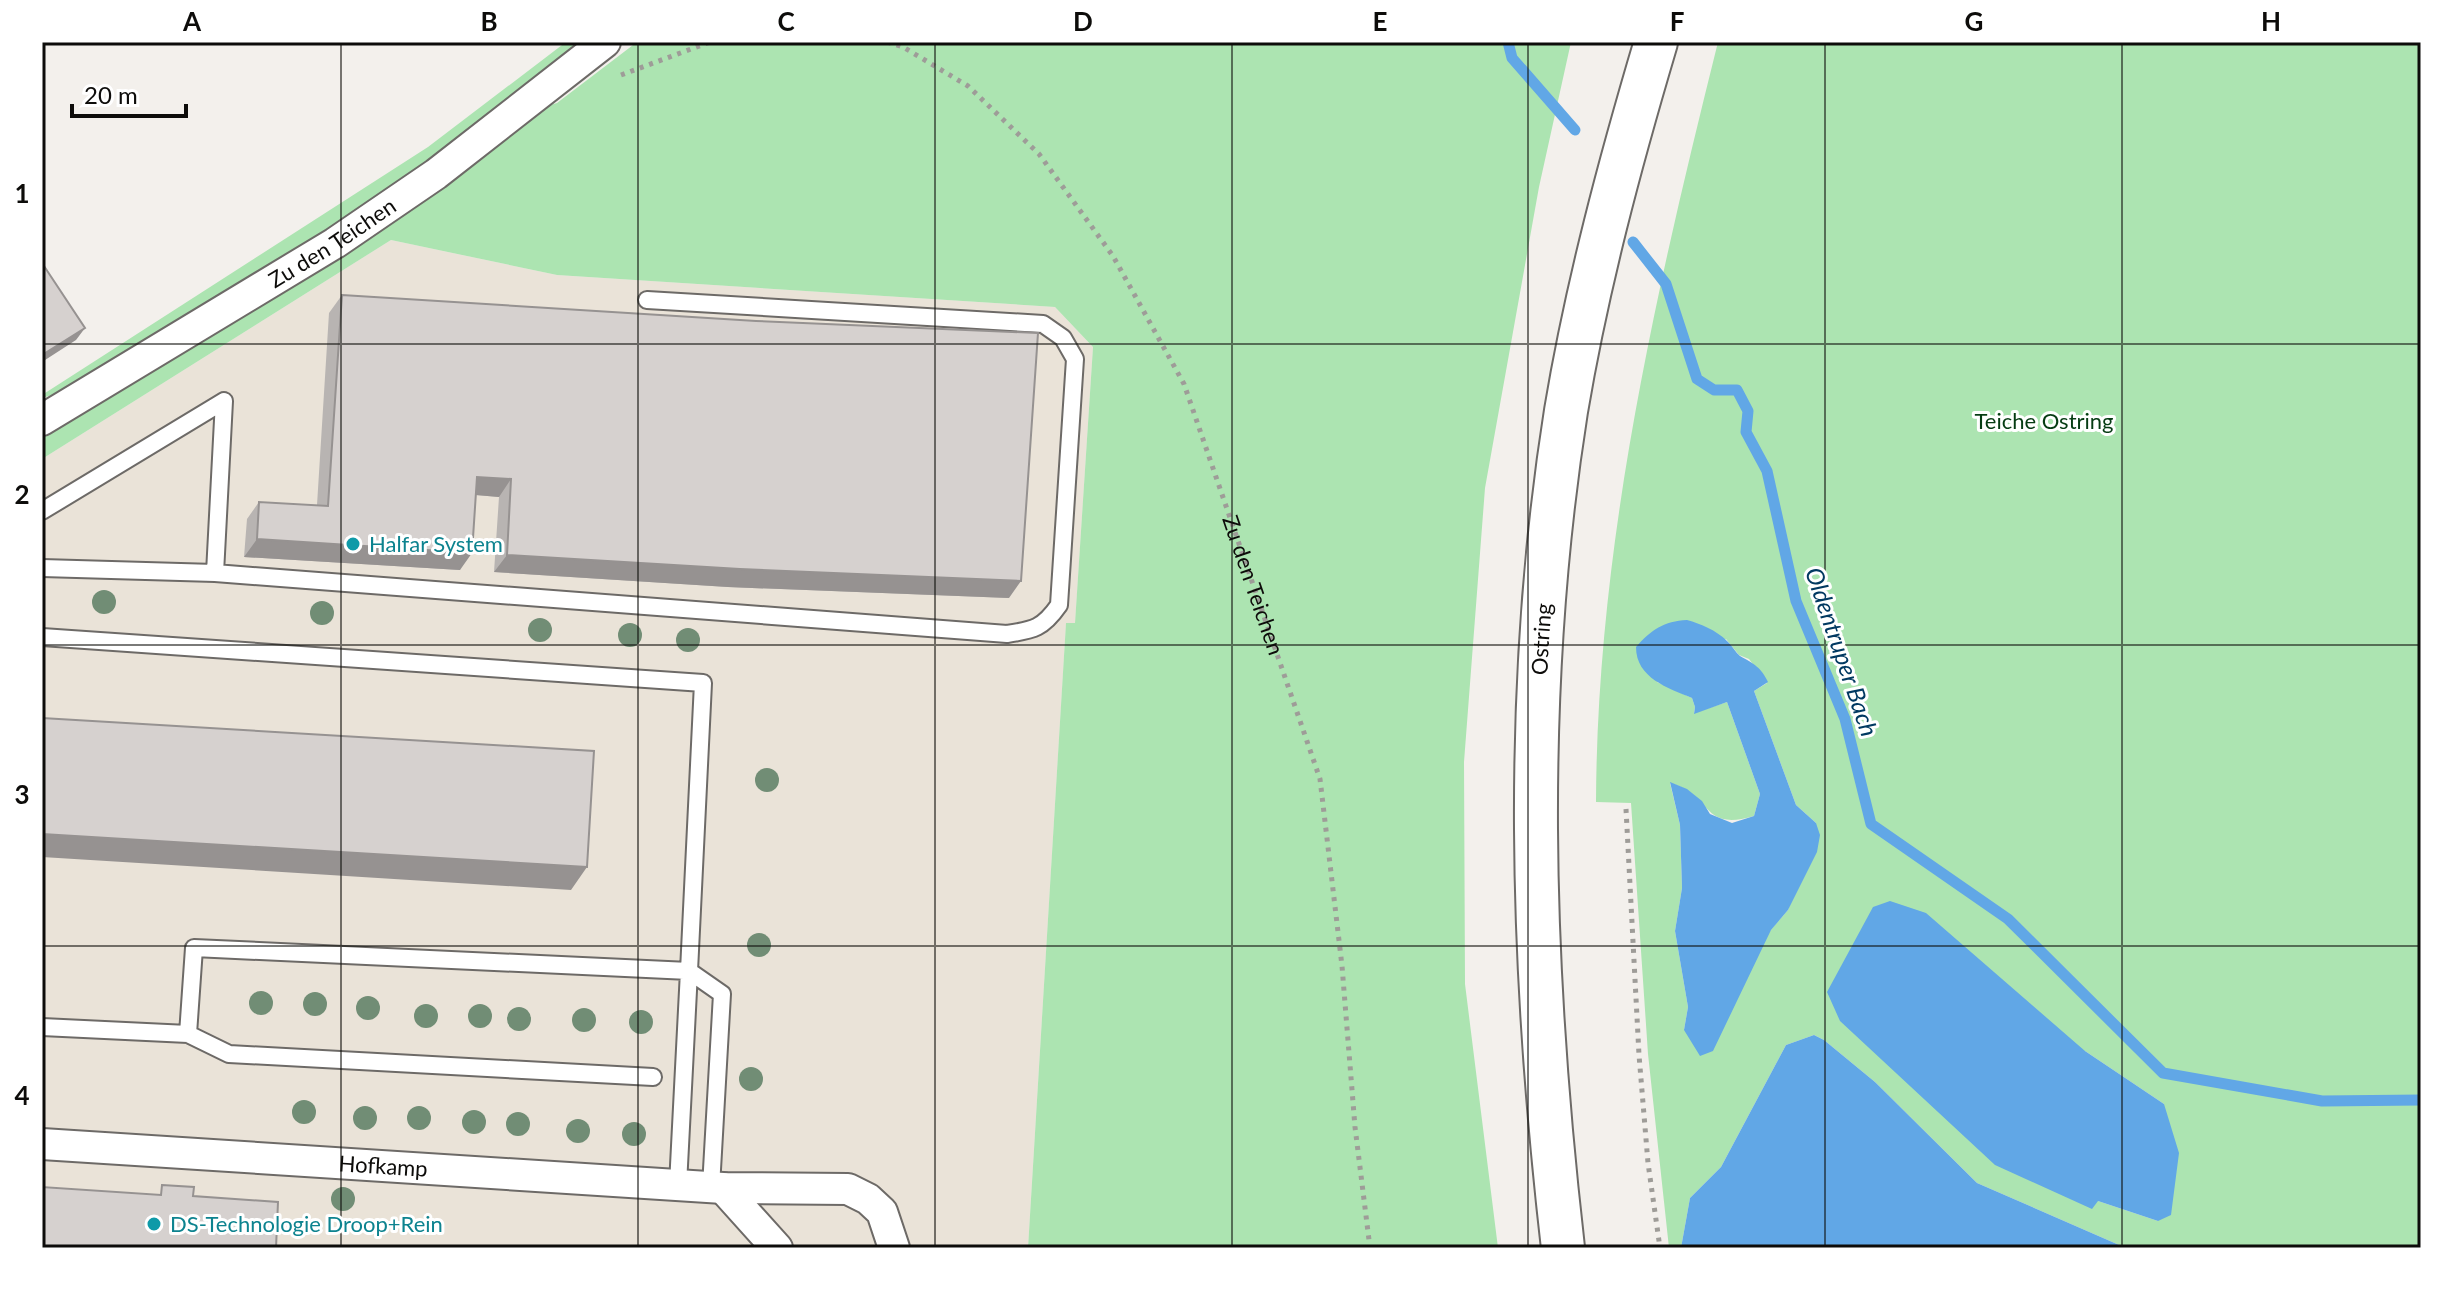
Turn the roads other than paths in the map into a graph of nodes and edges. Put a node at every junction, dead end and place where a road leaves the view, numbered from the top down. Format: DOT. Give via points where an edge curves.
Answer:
graph roads {
  1 [pos="605,42"];
  2 [pos="1656,42"];
  3 [pos="647,300"];
  4 [pos="42,420"];
  5 [pos="42,511"];
  6 [pos="42,568"];
  7 [pos="215,573"];
  8 [pos="42,637"];
  9 [pos="689,971"];
  10 [pos="42,1027"];
  11 [pos="188,1034"];
  12 [pos="653,1077"];
  13 [pos="42,1144"];
  14 [pos="678,1185"];
  15 [pos="717,1187"];
  16 [pos="777,1248"];
  17 [pos="894,1248"];
  18 [pos="1563,1248"];
  1 -- 4 [label="street, Zu den Teichen" via="436,174 335,243"];
  2 -- 18 [label="main road, Ostring" via="1592,278 1566,411 1539,684 1537,951"];
  3 -- 7 [label="lane" via="1043,324 1063,338 1075,359 1059,605 1048,622 1007,634"];
  5 -- 7 [label="lane" via="224,401"];
  6 -- 7 [label="lane"];
  8 -- 9 [label="lane" via="703,683"];
  9 -- 11 [label="lane" via="194,948"];
  9 -- 14 [label="lane"];
  9 -- 15 [label="lane" via="722,994"];
  10 -- 11 [label="lane"];
  11 -- 12 [label="lane" via="229,1054"];
  13 -- 14 [label="street, Hofkamp"];
  14 -- 15 [label="street, Hofkamp"];
  15 -- 16 [label="street"];
  15 -- 17 [label="street, Hofkamp" via="848,1189 882,1212"];
}
